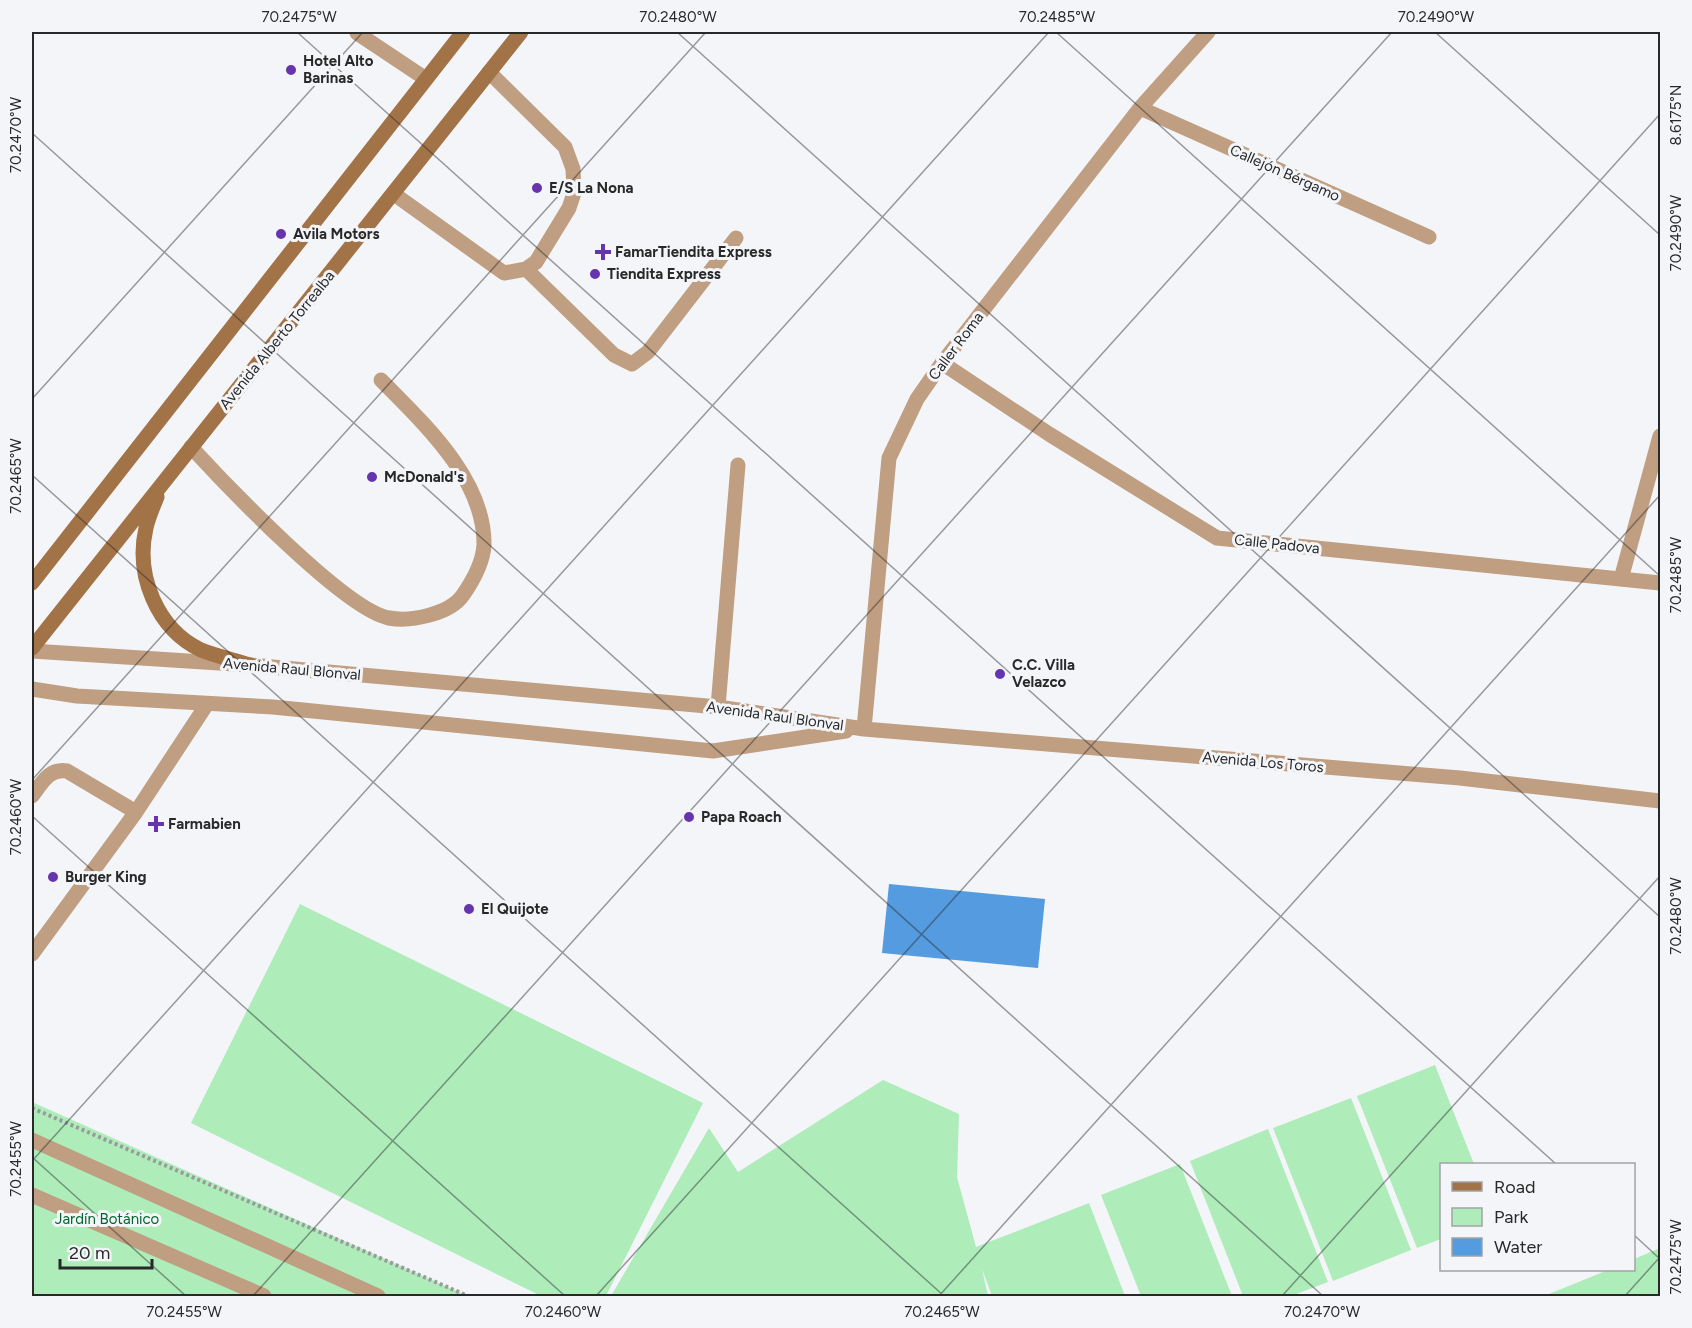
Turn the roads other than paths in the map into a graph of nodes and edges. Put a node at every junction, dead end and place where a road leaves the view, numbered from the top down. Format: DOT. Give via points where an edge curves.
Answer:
graph roads {
  1 [pos="463,32"];
  2 [pos="521,32"];
  3 [pos="1208,32"];
  4 [pos="357,33"];
  5 [pos="489,72"];
  6 [pos="426,79"];
  7 [pos="1140,108"];
  8 [pos="394,194"];
  9 [pos="736,237"];
  10 [pos="1429,237"];
  11 [pos="526,269"];
  12 [pos="942,363"];
  13 [pos="381,380"];
  14 [pos="1660,436"];
  15 [pos="191,447"];
  16 [pos="738,465"];
  17 [pos="161,485"];
  18 [pos="1621,579"];
  19 [pos="32,583"];
  20 [pos="1660,583"];
  21 [pos="32,650"];
  22 [pos="250,665"];
  23 [pos="32,689"];
  24 [pos="207,704"];
  25 [pos="718,707"];
  26 [pos="864,729"];
  27 [pos="32,796"];
  28 [pos="1660,801"];
  29 [pos="136,812"];
  30 [pos="32,954"];
  31 [pos="32,1140"];
  32 [pos="32,1195"];
  33 [pos="264,1296"];
  34 [pos="378,1296"];
  1 -- 6 [label="main road"];
  2 -- 5 [label="main road, Avenida Alberto Torrealba"];
  3 -- 7 [label="street, Caller Roma"];
  4 -- 6 [label="street"];
  5 -- 8 [label="main road, Avenida Alberto Torrealba"];
  5 -- 11 [label="street" via="565,147 573,169 574,194 569,208 536,262"];
  6 -- 19 [label="main road"];
  7 -- 10 [label="street, Callejón Bérgamo"];
  7 -- 12 [label="street, Caller Roma"];
  8 -- 11 [label="street" via="504,273"];
  8 -- 15 [label="main road, Avenida Alberto Torrealba"];
  9 -- 11 [label="street" via="648,352 632,364 614,355"];
  12 -- 18 [label="street, Calle Padova" via="1217,537"];
  12 -- 26 [label="street, Caller Roma" via="917,399 889,458"];
  13 -- 15 [label="street" via="439,440 473,494 484,546 473,579 449,610 389,618 358,605 271,528"];
  14 -- 18 [label="street"];
  15 -- 17 [label="main road, Avenida Alberto Torrealba"];
  16 -- 25 [label="street"];
  17 -- 21 [label="main road, Avenida Alberto Torrealba"];
  17 -- 22 [label="main road" via="146,528 143,552 156,609 170,627 200,649"];
  18 -- 20 [label="street, Calle Padova"];
  21 -- 22 [label="street, Avenida Raul Blonval"];
  22 -- 25 [label="street, Avenida Raul Blonval"];
  23 -- 24 [label="street, Avenida Raul Blonval" via="77,696"];
  24 -- 26 [label="street, Avenida Raul Blonval" via="712,751"];
  24 -- 29 [label="street"];
  25 -- 26 [label="street, Avenida Raul Blonval"];
  26 -- 28 [label="street, Avenida Los Toros" via="1460,778"];
  27 -- 29 [label="street" via="47,776 67,771"];
  29 -- 30 [label="street"];
  31 -- 34 [label="street"];
  32 -- 33 [label="street"];
}
